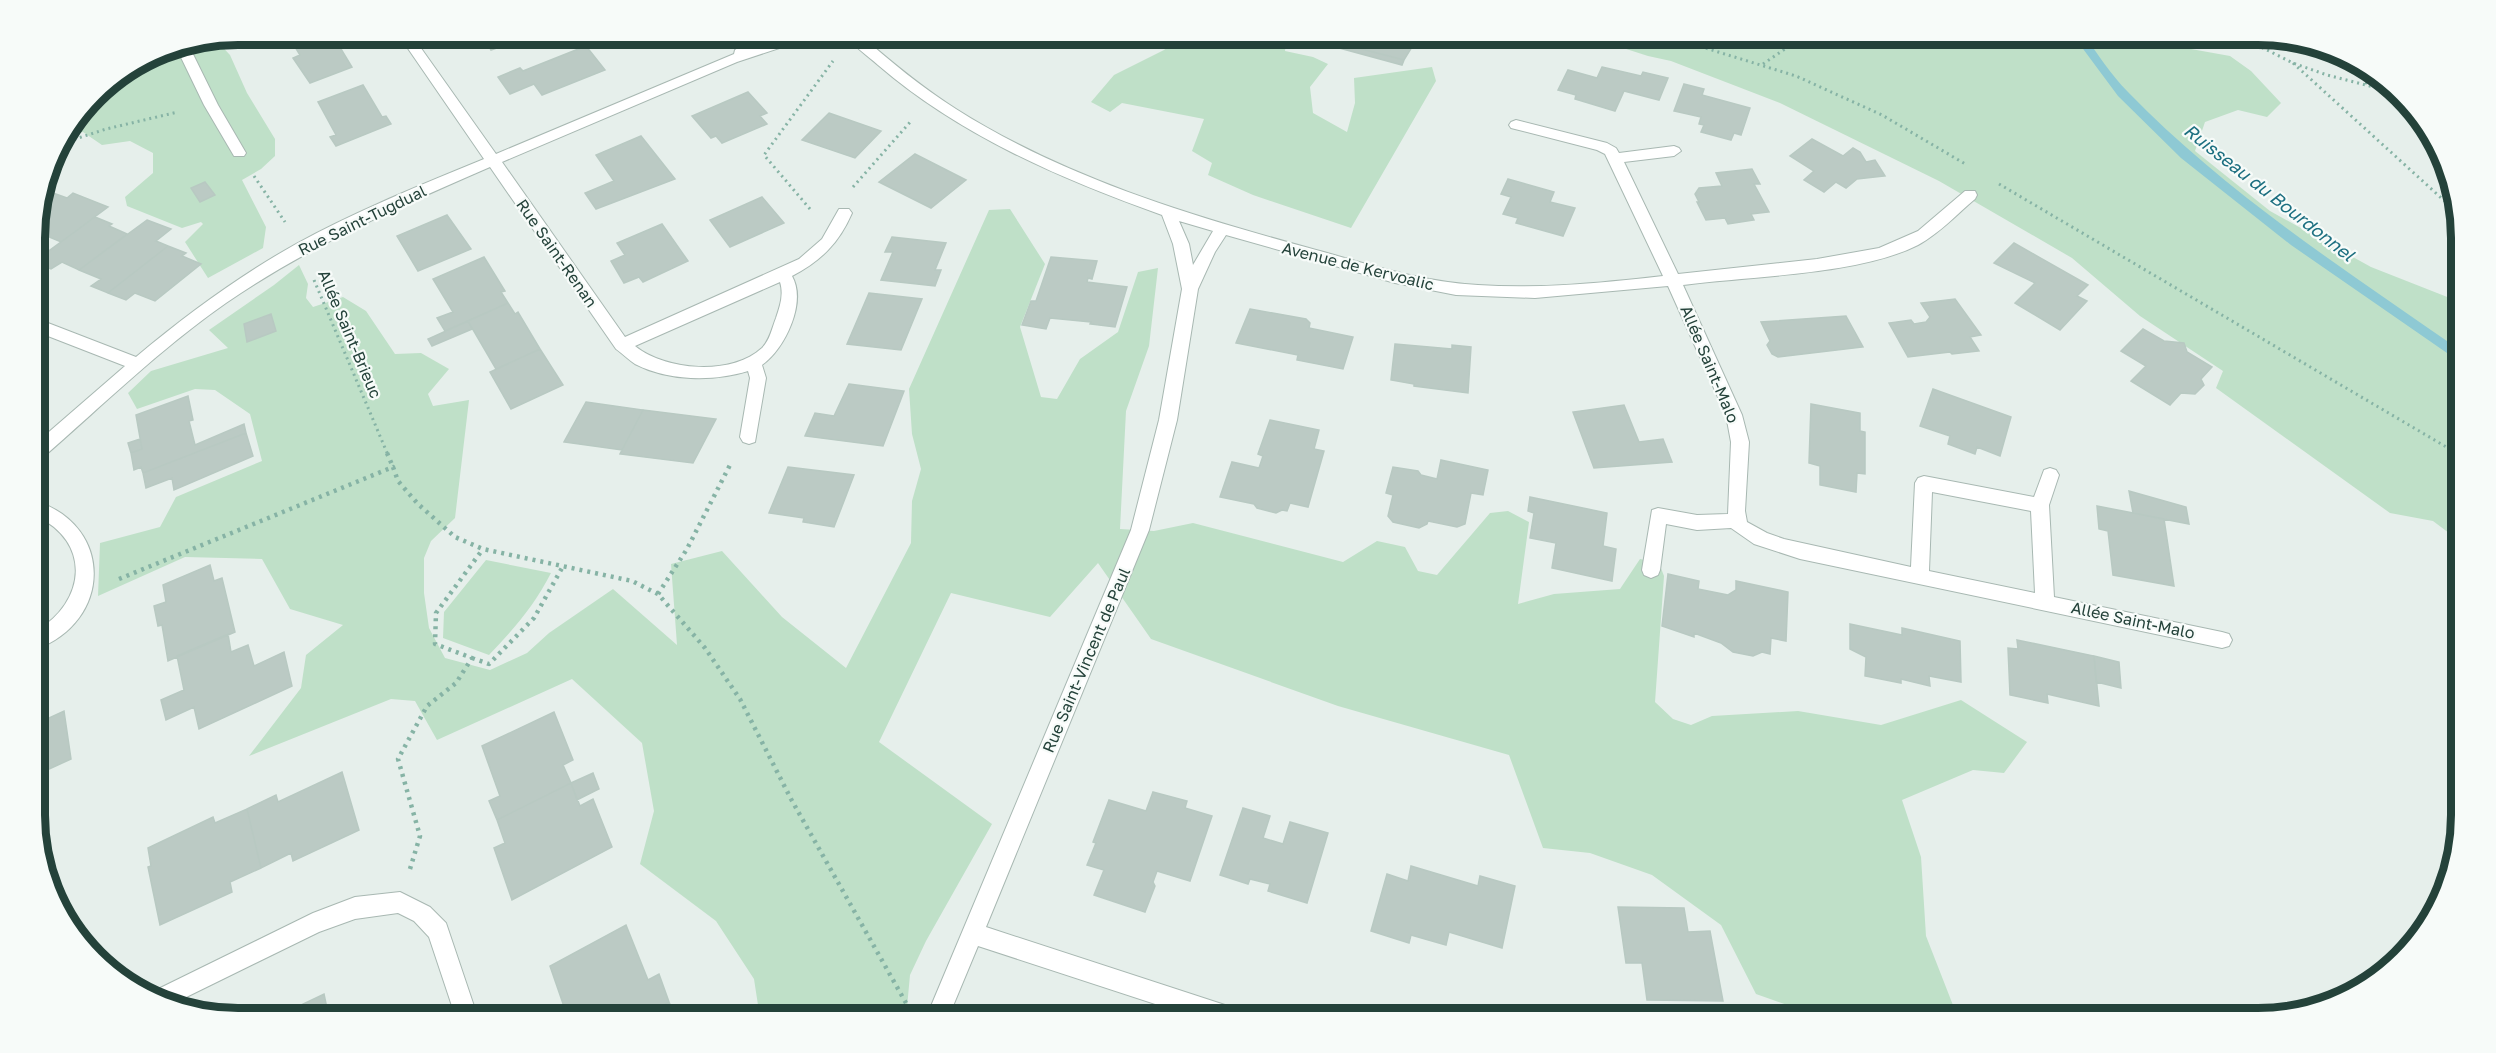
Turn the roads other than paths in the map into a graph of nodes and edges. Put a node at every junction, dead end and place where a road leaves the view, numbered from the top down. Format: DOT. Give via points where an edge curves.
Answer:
graph roads {
  1 [pos="412,45"];
  2 [pos="750,45"];
  3 [pos="778,45"];
  4 [pos="861,45"];
  5 [pos="186,53"];
  6 [pos="732,58"];
  7 [pos="1516,125"];
  8 [pos="1674,151"];
  9 [pos="239,153"];
  10 [pos="1615,158"];
  11 [pos="491,160"];
  12 [pos="1970,195"];
  13 [pos="1168,211"];
  14 [pos="844,213"];
  15 [pos="1222,230"];
  16 [pos="783,274"];
  17 [pos="1673,280"];
  18 [pos="1190,289"];
  19 [pos="45,328"];
  20 [pos="622,345"];
  21 [pos="753,361"];
  22 [pos="136,364"];
  23 [pos="748,438"];
  24 [pos="45,444"];
  25 [pos="2050,475"];
  26 [pos="2040,506"];
  27 [pos="45,513"];
  28 [pos="1737,520"];
  29 [pos="1651,570"];
  30 [pos="1920,575"];
  31 [pos="2044,601"];
  32 [pos="45,635"];
  33 [pos="2222,640"];
  34 [pos="972,933"];
  35 [pos="168,995"];
  36 [pos="464,1008"];
  37 [pos="941,1008"];
  38 [pos="1201,1008"];
  1 -- 11 [label="street, Rue Saint-Renan"];
  2 -- 6 [label="street, Rue Saint-Tugdual"];
  3 -- 6 [label="street, Rue Saint-Tugdual"];
  4 -- 13 [label="street, Avenue de Kervoalic" via="980,132 1081,178"];
  5 -- 9 [label="street"];
  6 -- 11 [label="street, Rue Saint-Tugdual"];
  7 -- 10 [label="street" via="1602,146"];
  8 -- 10 [label="street"];
  10 -- 17 [label="street, Allée Saint-Malo"];
  11 -- 20 [label="street, Rue Saint-Renan"];
  11 -- 22 [label="street, Rue Saint-Tugdual" via="301,248 222,298"];
  12 -- 17 [label="street, Avenue de Kervoalic" via="1923,234 1888,251 1832,262"];
  13 -- 15 [label="street, Avenue de Kervoalic"];
  13 -- 18 [label="street, Rue Saint-Vincent de Paul" via="1181,244"];
  14 -- 16 [label="street" via="835,233 813,258"];
  15 -- 17 [label="street, Avenue de Kervoalic" via="1446,288 1541,291"];
  15 -- 18 [label="street, Rue Saint-Vincent de Paul"];
  16 -- 20 [label="street"];
  16 -- 21 [label="street, Rue Saint-Renan" via="791,291 785,315 771,349"];
  17 -- 28 [label="street, Allée Saint-Malo" via="1738,427"];
  18 -- 34 [label="street, Rue Saint-Vincent de Paul" via="1168,420 1140,530"];
  19 -- 22 [label="street"];
  20 -- 21 [label="street, Rue Saint-Renan" via="643,360 684,371 725,370"];
  21 -- 23 [label="street" via="758,378"];
  22 -- 24 [label="street, Rue Saint-Tugdual"];
  25 -- 26 [label="street"];
  26 -- 30 [label="street" via="1924,483"];
  26 -- 31 [label="street"];
  27 -- 32 [label="street" via="66,524 81,547 85,575 72,612 62,625"];
  28 -- 29 [label="street" via="1703,524 1658,515"];
  28 -- 30 [label="street, Allée Saint-Malo" via="1749,533 1781,547"];
  30 -- 31 [label="street, Allée Saint-Malo"];
  31 -- 33 [label="street, Allée Saint-Malo"];
  34 -- 37 [label="street, Rue Saint-Vincent de Paul"];
  34 -- 38 [label="street"];
  35 -- 36 [label="street" via="313,924 355,908 400,902 422,914 438,931"];
}
